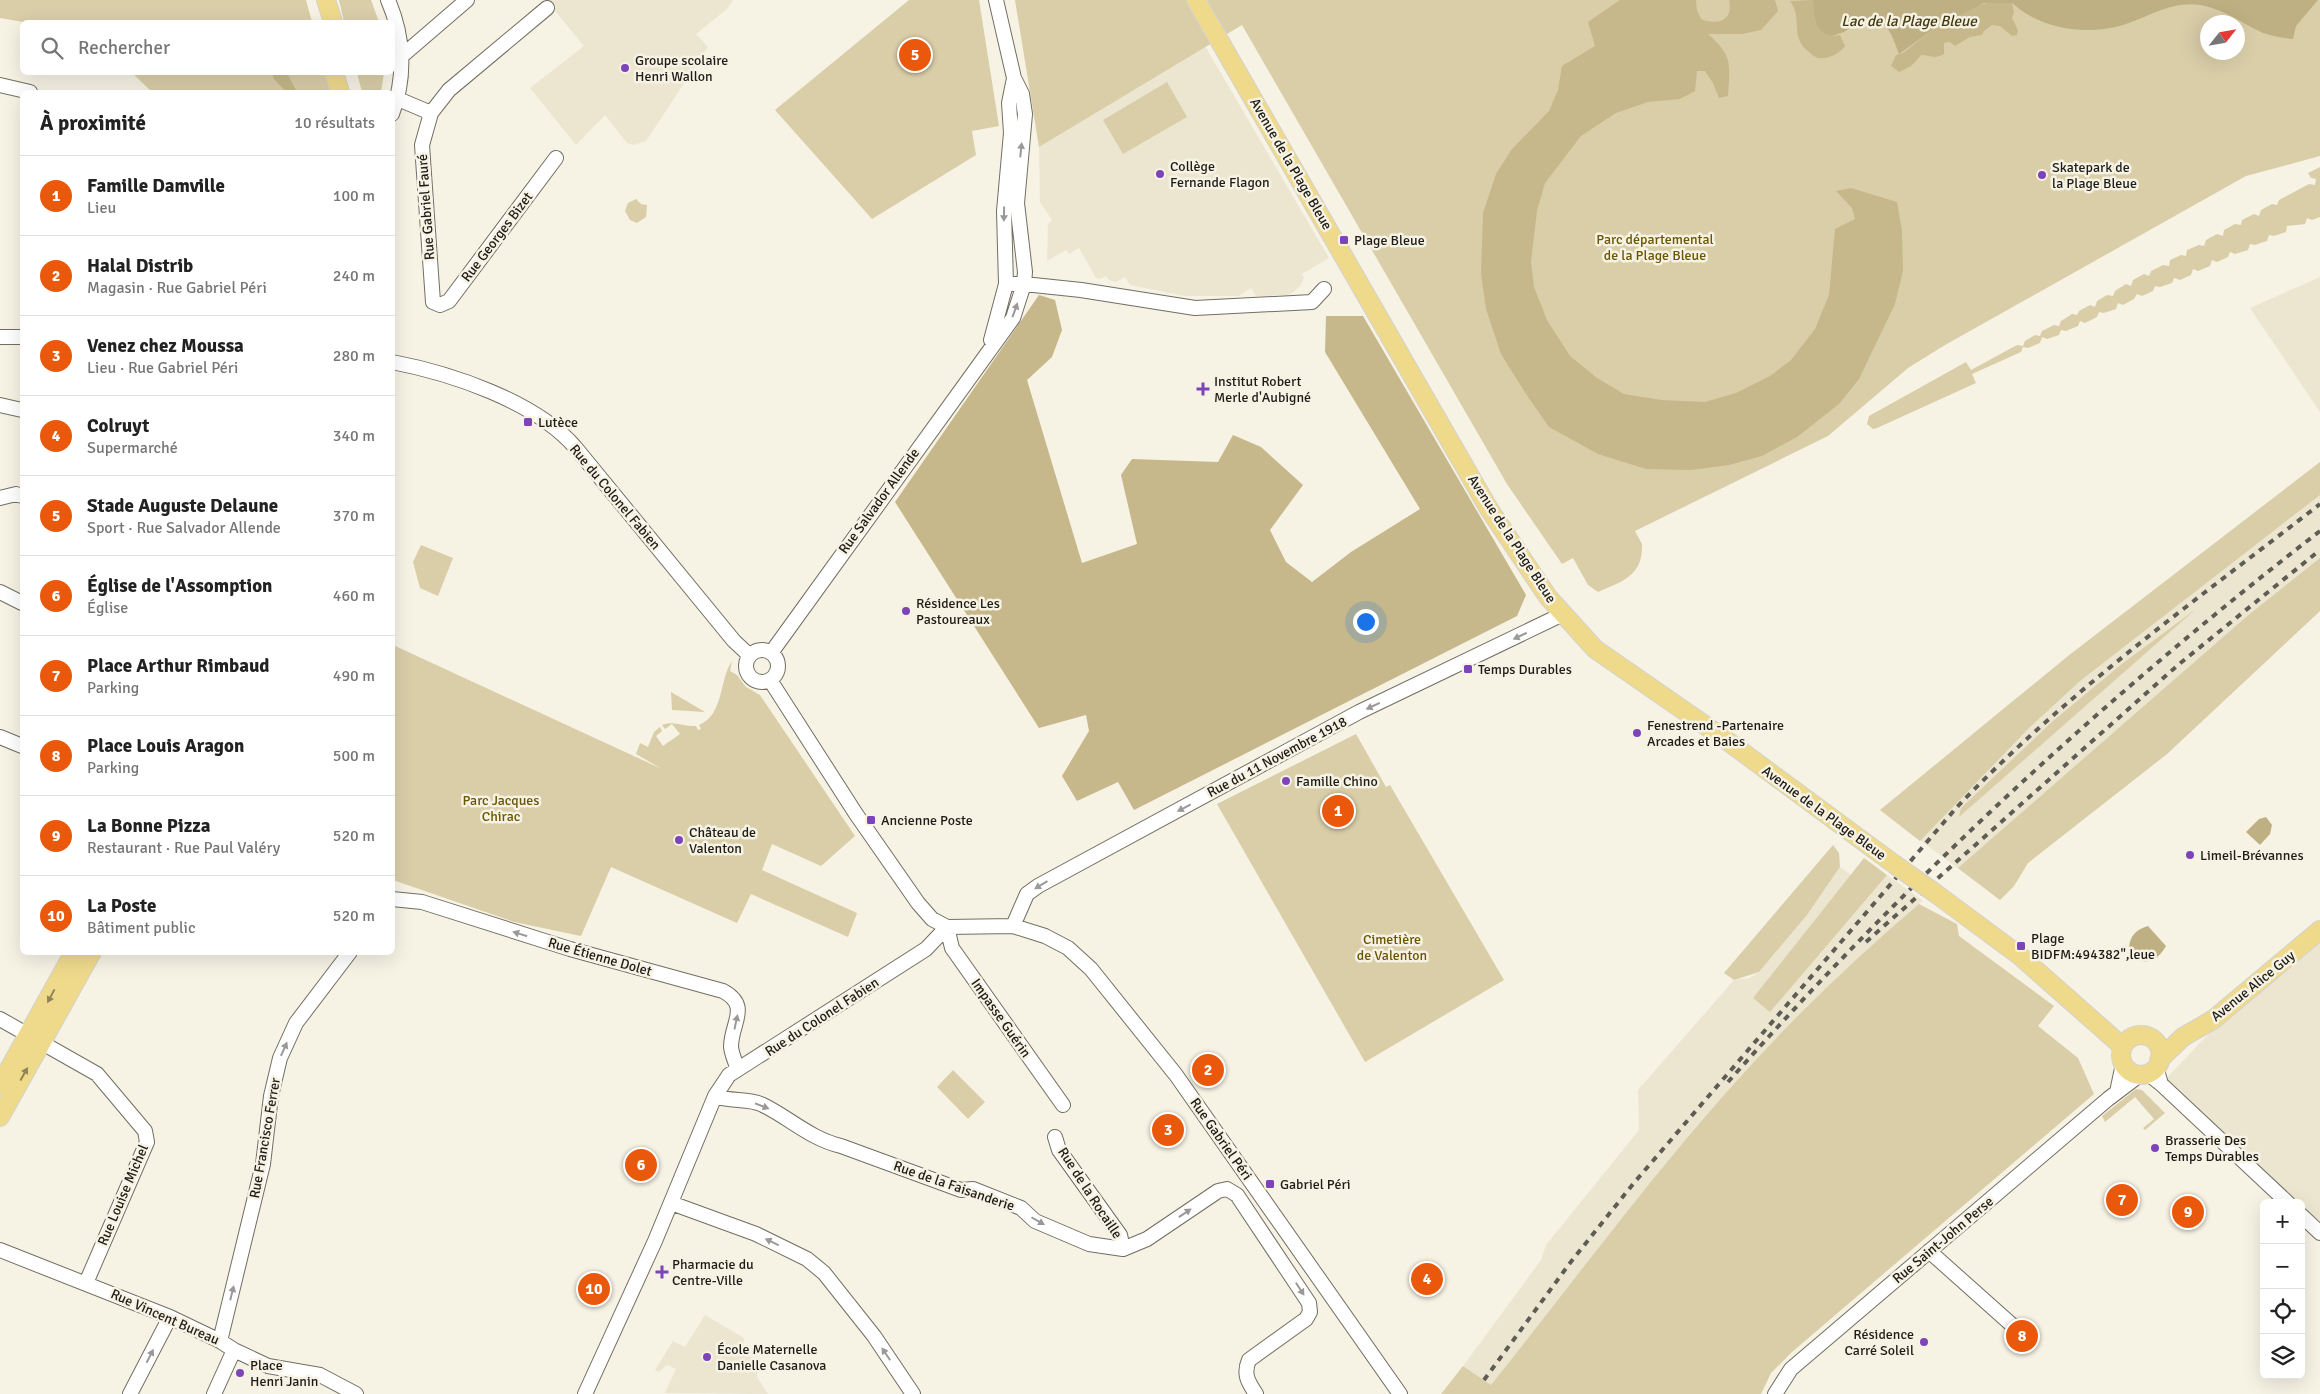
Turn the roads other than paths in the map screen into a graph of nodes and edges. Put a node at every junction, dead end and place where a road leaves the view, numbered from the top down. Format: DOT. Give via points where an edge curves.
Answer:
graph roads {
  1 [pos="319,0"];
  2 [pos="326,0"];
  3 [pos="388,0"];
  4 [pos="467,0"];
  5 [pos="996,0"];
  6 [pos="1196,0"];
  7 [pos="547,8"];
  8 [pos="324,20"];
  9 [pos="332,20"];
  10 [pos="403,55"];
  11 [pos="335,75"];
  12 [pos="347,75"];
  13 [pos="1014,78"];
  14 [pos="0,85"];
  15 [pos="21,90"];
  16 [pos="339,90"];
  17 [pos="351,90"];
  18 [pos="398,99"];
  19 [pos="395,106"];
  20 [pos="431,113"];
  21 [pos="556,158"];
  22 [pos="1006,284"];
  23 [pos="1024,284"];
  24 [pos="1324,289"];
  25 [pos="433,302"];
  26 [pos="0,337"];
  27 [pos="20,337"];
  28 [pos="988,350"];
  29 [pos="395,363"];
  30 [pos="0,404"];
  31 [pos="20,409"];
  32 [pos="20,495"];
  33 [pos="0,498"];
  34 [pos="0,592"];
  35 [pos="20,602"];
  36 [pos="1563,614"];
  37 [pos="771,653"];
  38 [pos="749,656"];
  39 [pos="770,680"];
  40 [pos="0,737"];
  41 [pos="20,745"];
  42 [pos="395,899"];
  43 [pos="1013,926"];
  44 [pos="947,927"];
  45 [pos="2320,930"];
  46 [pos="73,955"];
  47 [pos="90,955"];
  48 [pos="348,955"];
  49 [pos="0,1019"];
  50 [pos="36,1037"];
  51 [pos="2183,1037"];
  52 [pos="2153,1040"];
  53 [pos="2125,1050"];
  54 [pos="738,1069"];
  55 [pos="2153,1072"];
  56 [pos="0,1085"];
  57 [pos="2117,1092"];
  58 [pos="715,1096"];
  59 [pos="1063,1105"];
  60 [pos="0,1117"];
  61 [pos="1056,1137"];
  62 [pos="2284,1199"];
  63 [pos="671,1203"];
  64 [pos="2305,1219"];
  65 [pos="2320,1233"];
  66 [pos="1289,1236"];
  67 [pos="1273,1247"];
  68 [pos="1123,1249"];
  69 [pos="0,1250"];
  70 [pos="1929,1251"];
  71 [pos="86,1283"];
  72 [pos="170,1317"];
  73 [pos="2012,1324"];
  74 [pos="220,1340"];
  75 [pos="234,1350"];
  76 [pos="130,1394"];
  77 [pos="214,1394"];
  78 [pos="356,1394"];
  79 [pos="585,1394"];
  80 [pos="913,1394"];
  81 [pos="1256,1394"];
  82 [pos="1400,1394"];
  83 [pos="1775,1394"];
  1 -- 8 [label="main road"];
  2 -- 9 [label="main road"];
  3 -- 10 [label="street"];
  4 -- 10 [label="street"];
  5 -- 13 [label="street, Rue Salvador Allende"];
  6 -- 36 [label="main road, Avenue de la Plage Bleue" via="1490,509 1548,597"];
  7 -- 20 [label="street, Rue Gabriel Fauré" via="449,90"];
  10 -- 18 [label="street"];
  11 -- 16 [label="main road"];
  12 -- 17 [label="main road"];
  13 -- 22 [label="street, Rue Salvador Allende, one-way" via="1008,103 1011,133 1004,211"];
  23 -- 13 [label="street, Rue Salvador Allende, one-way" via="1024,250 1017,203 1025,114 1022,94"];
  14 -- 15 [label="street"];
  18 -- 19 [label="street"];
  18 -- 20 [label="street"];
  20 -- 25 [label="street, Rue Gabriel Fauré" via="422,145"];
  21 -- 25 [label="street, Rue Georges Bizet" via="449,301 440,305"];
  22 -- 23 [label="street"];
  22 -- 28 [label="street, Rue Salvador Allende"];
  23 -- 24 [label="street" via="1128,296 1195,308 1312,302"];
  28 -- 23 [label="street, Rue Salvador Allende, one-way" via="1013,318"];
  26 -- 27 [label="street"];
  28 -- 37 [label="street, Rue Salvador Allende"];
  29 -- 38 [label="street, Rue du Colonel Fabien" via="496,395 530,412 572,443"];
  30 -- 31 [label="street"];
  32 -- 33 [label="street"];
  34 -- 35 [label="street"];
  36 -- 43 [label="street, Rue du 11 Novembre 1918, one-way" via="1359,712 1038,886 1027,894"];
  36 -- 53 [label="main road, Avenue de la Plage Bleue, bridge" via="1595,649 1722,737 2016,953"];
  37 -- 38 [label="street" via="760,650"];
  37 -- 39 [label="street" via="778,667"];
  38 -- 39 [label="street" via="746,666 749,676 758,682"];
  39 -- 44 [label="street" via="914,897 932,919"];
  40 -- 41 [label="street"];
  54 -- 42 [label="street, Rue Étienne Dolet, one-way" via="731,1046 738,1004 733,996 723,991 422,902"];
  43 -- 44 [label="street, Rue Gabriel Péri"];
  43 -- 66 [label="street, Rue Gabriel Péri" via="1045,936 1068,948 1091,969 1176,1075"];
  44 -- 54 [label="street, Rue du Colonel Fabien" via="926,949 901,966"];
  44 -- 59 [label="street, Impasse Guérin" via="952,948"];
  45 -- 51 [label="main road, Avenue Alice Guy" via="2214,1019"];
  46 -- 50 [label="main road, one-way"];
  47 -- 50 [label="main road"];
  74 -- 48 [label="street, Rue Francisco Ferrer, one-way" via="263,1164 280,1058 296,1023"];
  49 -- 50 [label="street, Rue Louise Michel"];
  50 -- 56 [label="main road"];
  60 -- 50 [label="main road, one-way"];
  50 -- 71 [label="street, Rue Louise Michel" via="97,1074 145,1131 147,1142"];
  51 -- 52 [label="main road, Avenue Alice Guy"];
  51 -- 55 [label="main road, Avenue Alice Guy"];
  52 -- 53 [label="main road" via="2142,1035"];
  52 -- 55 [label="main road" via="2160,1050"];
  53 -- 55 [label="main road" via="2131,1072"];
  53 -- 57 [label="street"];
  54 -- 58 [label="street, Rue du Colonel Fabien" via="729,1075"];
  55 -- 57 [label="street, Rue Saint-John Perse"];
  55 -- 62 [label="street"];
  57 -- 70 [label="street, Rue Saint-John Perse"];
  58 -- 63 [label="street, Rue du Colonel Fabien"];
  58 -- 68 [label="street, Rue de la Faisanderie, one-way" via="762,1104 823,1142 1021,1208 1035,1222 1089,1244"];
  61 -- 68 [label="street, Rue de la Rocaille" via="1059,1150 1120,1234"];
  63 -- 79 [label="street, Rue du Colonel Fabien"];
  80 -- 63 [label="street, one-way" via="842,1293 807,1259 756,1234"];
  64 -- 65 [label="street"];
  66 -- 67 [label="street"];
  66 -- 82 [label="street, Rue Gabriel Péri"];
  68 -- 67 [label="street, one-way" via="1147,1239 1218,1191 1227,1189 1237,1195"];
  67 -- 81 [label="street, one-way" via="1309,1303 1310,1312 1306,1319 1249,1360 1245,1370 1248,1383"];
  69 -- 71 [label="street, Rue Vincent Bureau"];
  70 -- 73 [label="street"];
  70 -- 83 [label="street, Rue Saint-John Perse" via="1791,1369"];
  71 -- 72 [label="street, Rue Vincent Bureau"];
  72 -- 74 [label="street, Rue Vincent Bureau"];
  76 -- 72 [label="street, one-way"];
  74 -- 75 [label="street, Rue Vincent Bureau"];
  75 -- 77 [label="street"];
  75 -- 78 [label="street, Rue Vincent Bureau" via="268,1366 320,1376"];
}
